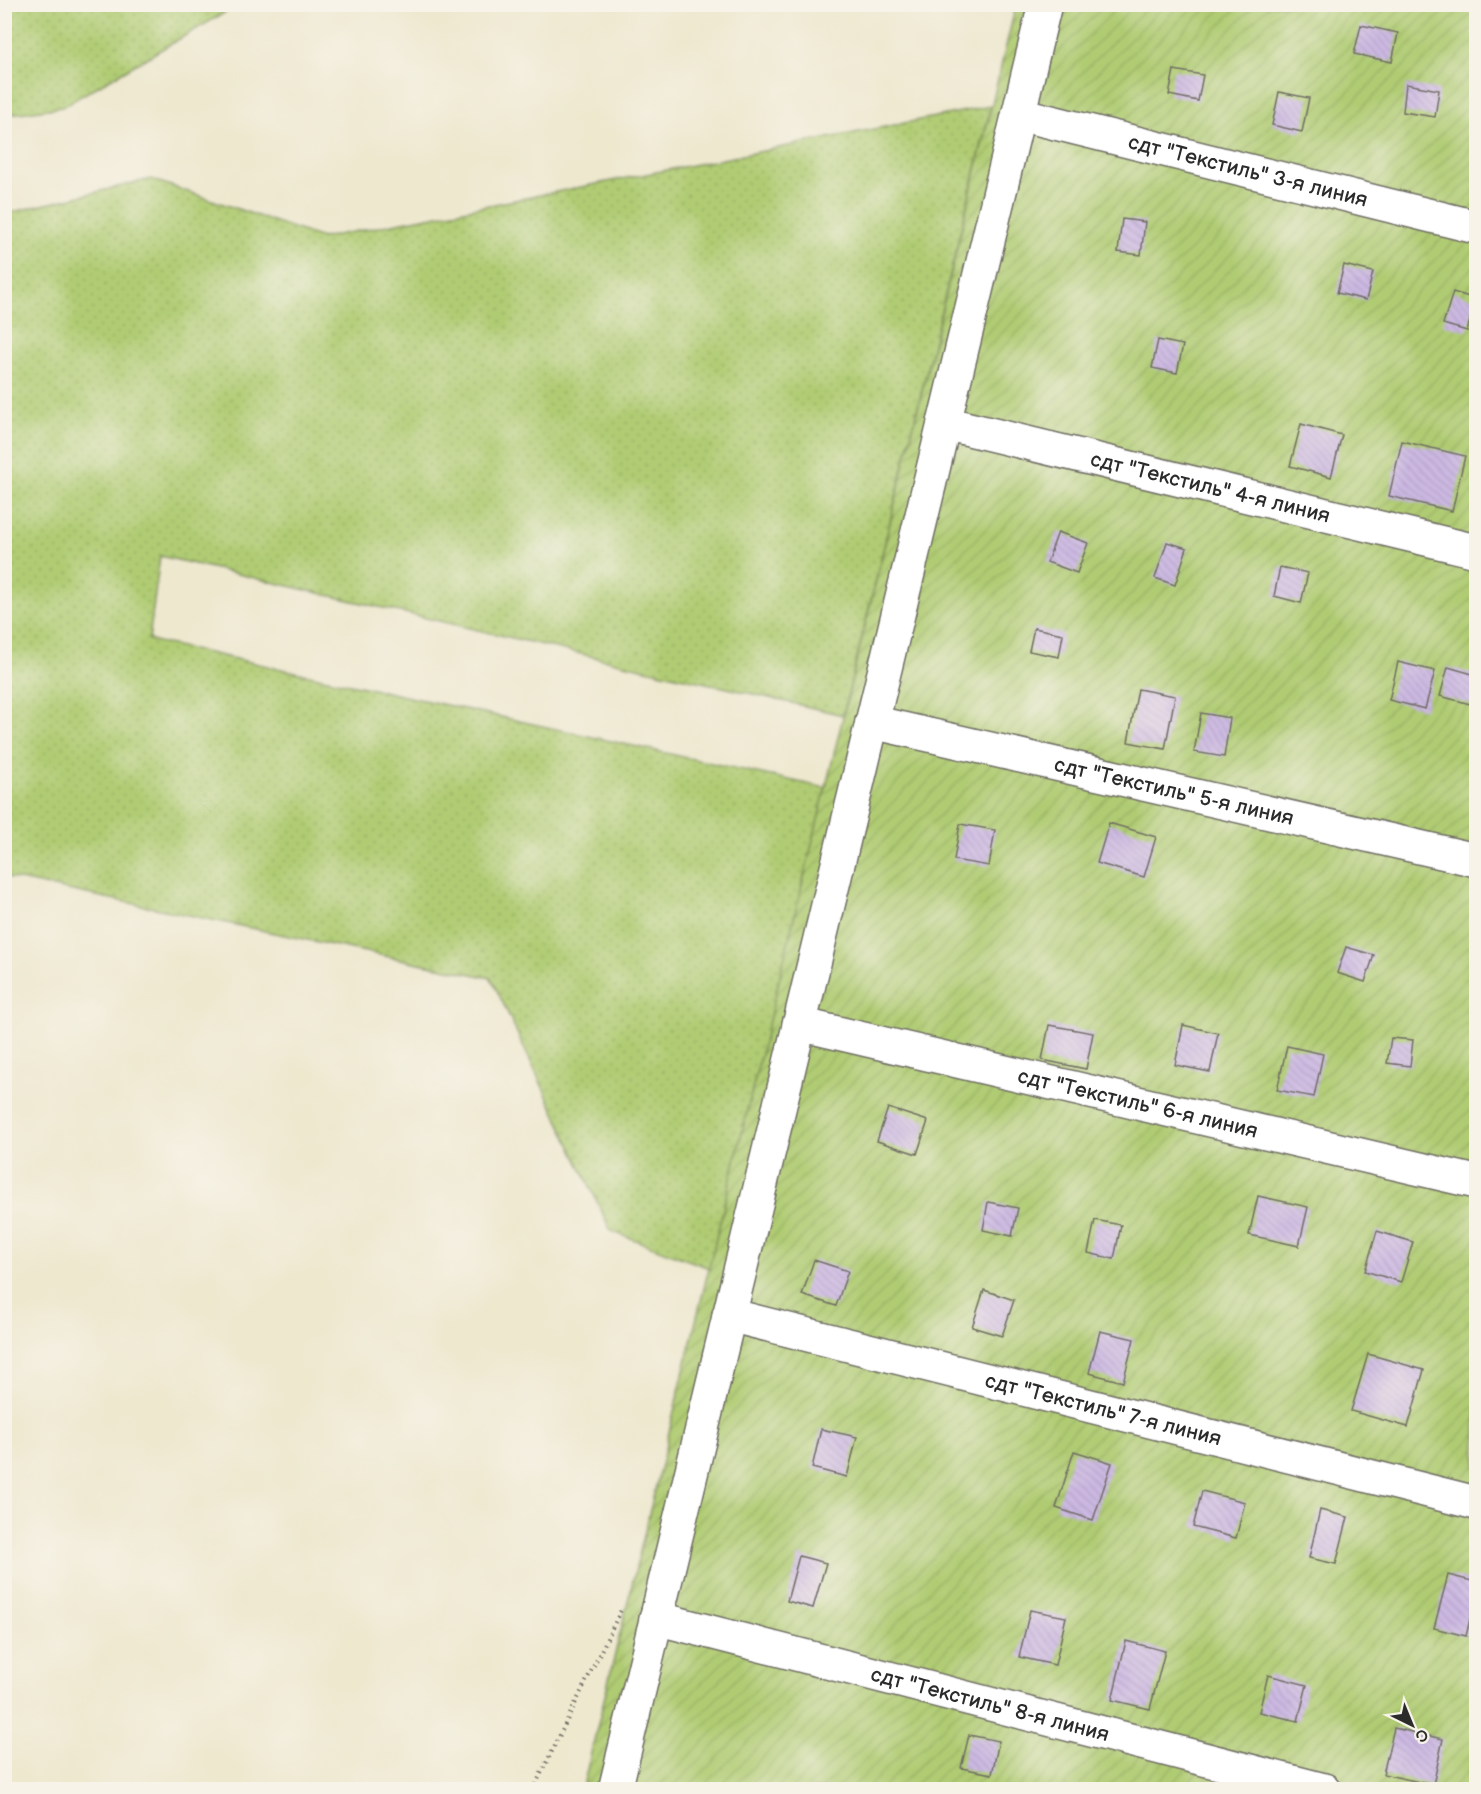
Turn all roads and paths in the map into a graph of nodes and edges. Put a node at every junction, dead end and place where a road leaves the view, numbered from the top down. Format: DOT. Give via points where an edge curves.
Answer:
graph roads {
  1 [pos="1045,4"];
  2 [pos="1019,114"];
  3 [pos="1476,227"];
  4 [pos="944,423"];
  5 [pos="1476,551"];
  6 [pos="872,722"];
  7 [pos="1476,860"];
  8 [pos="799,1024"];
  9 [pos="1476,1182"];
  10 [pos="729,1315"];
  11 [pos="1476,1503"];
  12 [pos="656,1618"];
  13 [pos="533,1790"];
  14 [pos="615,1790"];
  15 [pos="1324,1790"];
  1 -- 2 [label="lane"];
  2 -- 3 [label="lane, сдт \"Текстиль\" 3-я линия"];
  2 -- 4 [label="lane"];
  4 -- 5 [label="lane, сдт \"Текстиль\" 4-я линия"];
  4 -- 6 [label="lane"];
  6 -- 7 [label="lane, сдт \"Текстиль\" 5-я линия"];
  6 -- 8 [label="lane"];
  8 -- 9 [label="lane, сдт \"Текстиль\" 6-я линия"];
  8 -- 10 [label="lane"];
  10 -- 11 [label="lane, сдт \"Текстиль\" 7-я линия"];
  10 -- 12 [label="lane"];
  12 -- 13 [label="path" via="621,1610"];
  12 -- 14 [label="lane"];
  12 -- 15 [label="lane, сдт \"Текстиль\" 8-я линия"];
}
